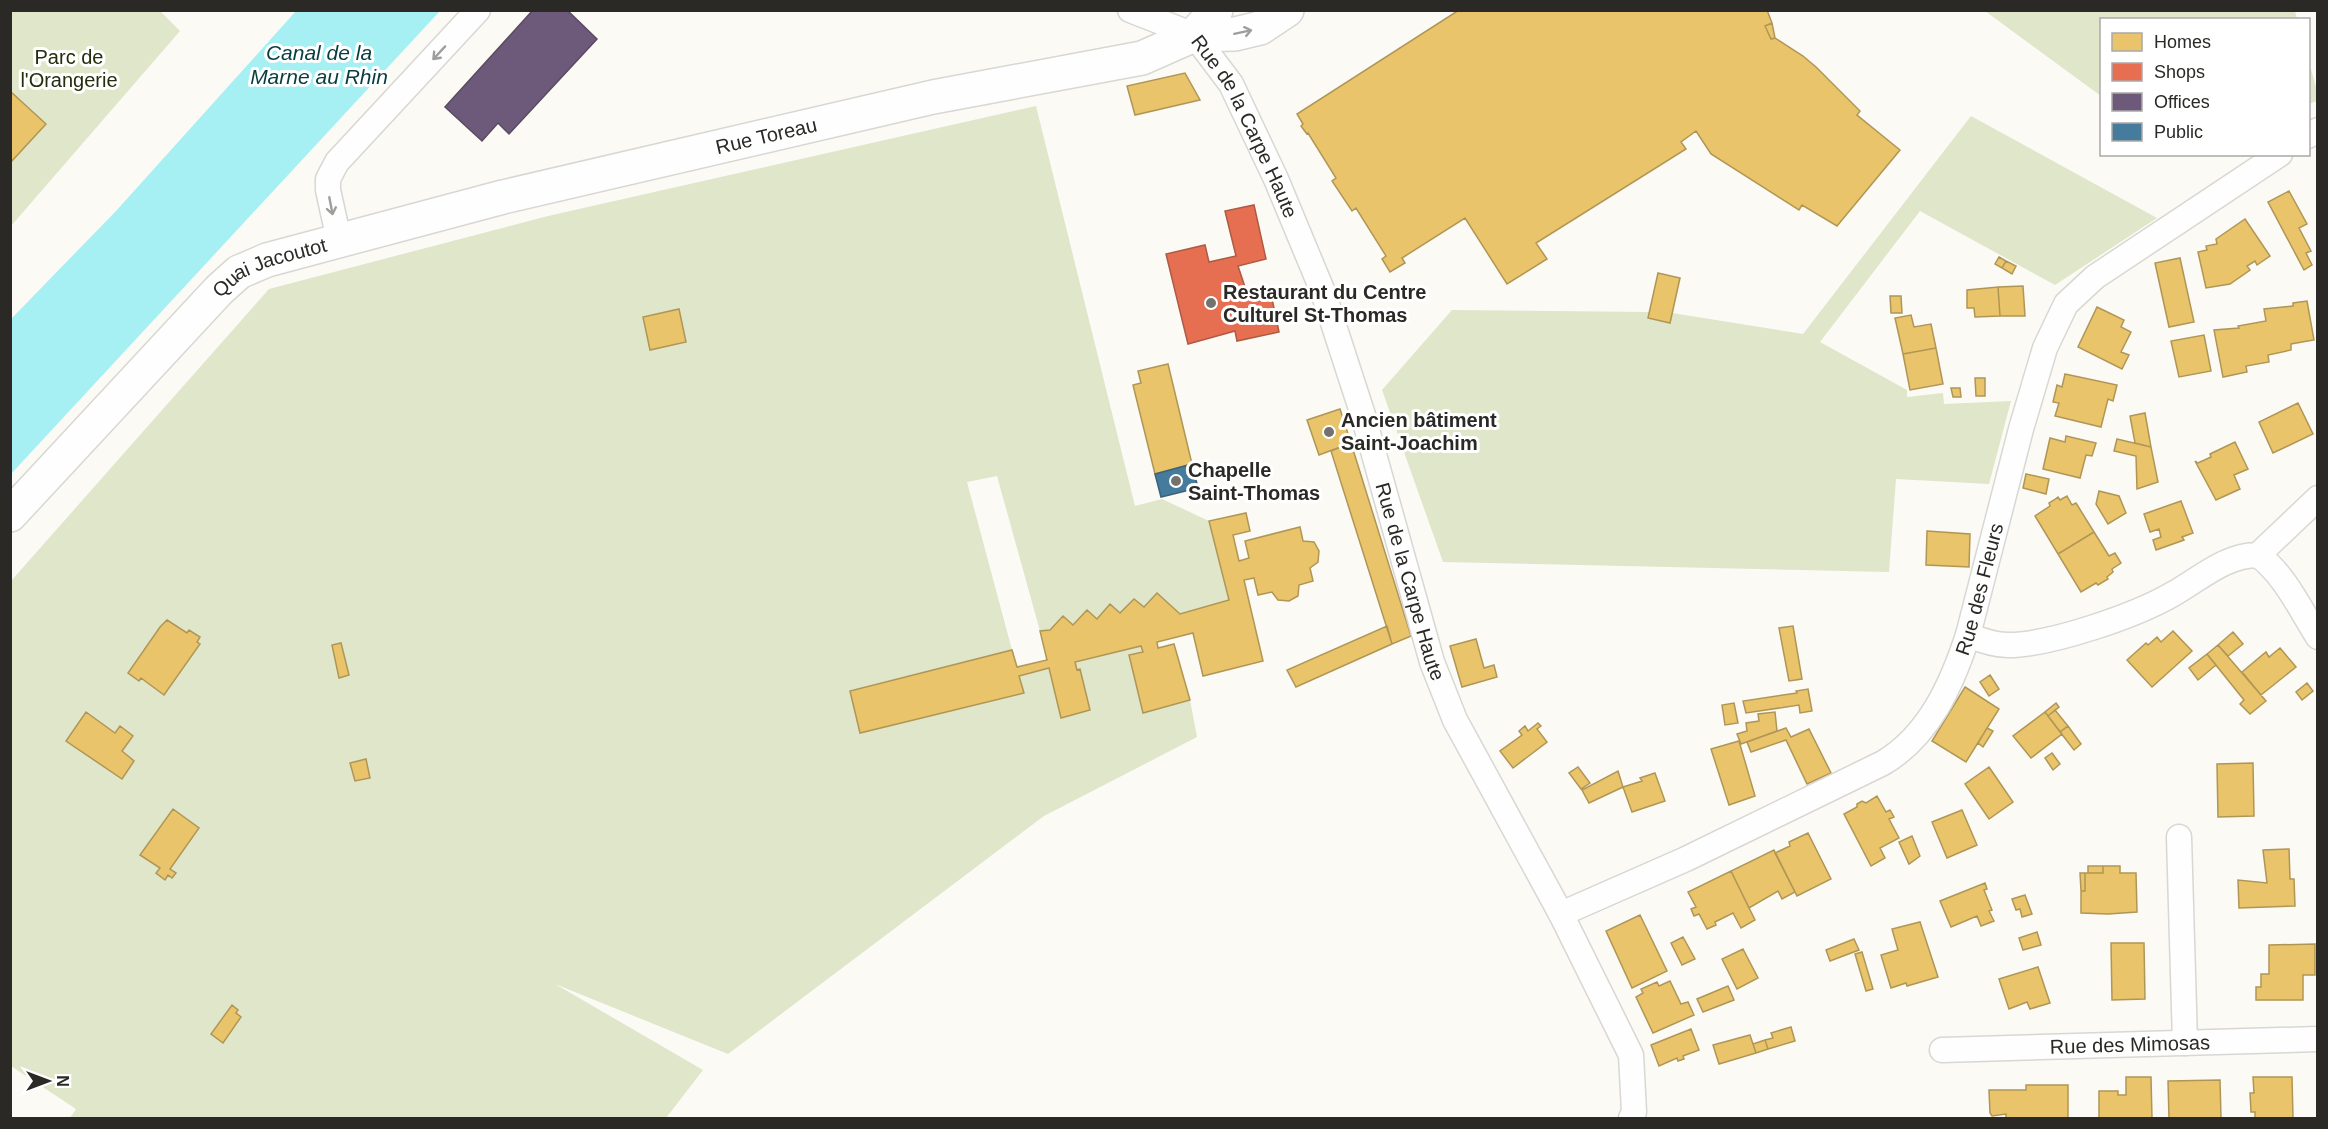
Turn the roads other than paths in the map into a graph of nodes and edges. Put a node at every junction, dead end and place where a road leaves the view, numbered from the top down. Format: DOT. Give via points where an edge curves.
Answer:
graph roads {
  1 [pos="478,10"];
  2 [pos="1130,10"];
  3 [pos="1216,10"];
  4 [pos="1287,10"];
  5 [pos="1194,35"];
  6 [pos="2277,156"];
  7 [pos="339,240"];
  8 [pos="2318,498"];
  9 [pos="10,515"];
  10 [pos="2258,555"];
  11 [pos="1968,635"];
  12 [pos="2318,638"];
  13 [pos="2179,837"];
  14 [pos="1561,914"];
  15 [pos="2318,1039"];
  16 [pos="2185,1043"];
  17 [pos="1942,1050"];
  18 [pos="1631,1119"];
  1 -- 7 [label="street, Quai Jacoutot, one-way" via="337,162 328,179 328,190"];
  2 -- 5 [label="street, Rue de la Carpe Haute"];
  3 -- 5 [label="main road"];
  5 -- 4 [label="main road, one-way" via="1235,34 1260,28"];
  5 -- 7 [label="main road, Rue Toreau" via="1142,58 933,97 503,197"];
  5 -- 14 [label="street, Rue de la Carpe Haute" via="1231,84 1323,292 1363,415 1432,662 1455,720"];
  6 -- 11 [label="street, Rue des Fleurs" via="2095,277 2066,304 2045,348 2020,429"];
  7 -- 9 [label="main road, Quai Jacoutot" via="239,272"];
  8 -- 10 [label="street"];
  10 -- 11 [label="street" via="2226,562 2171,596 2106,623 2036,642 2006,645"];
  10 -- 12 [label="street" via="2283,581"];
  11 -- 14 [label="street, Rue des Fleurs" via="1959,663 1931,716 1900,753 1686,859"];
  13 -- 16 [label="street"];
  14 -- 18 [label="street, Rue de la Carpe Haute" via="1631,1055"];
  15 -- 16 [label="street, Rue des Mimosas"];
  16 -- 17 [label="street, Rue des Mimosas"];
}
